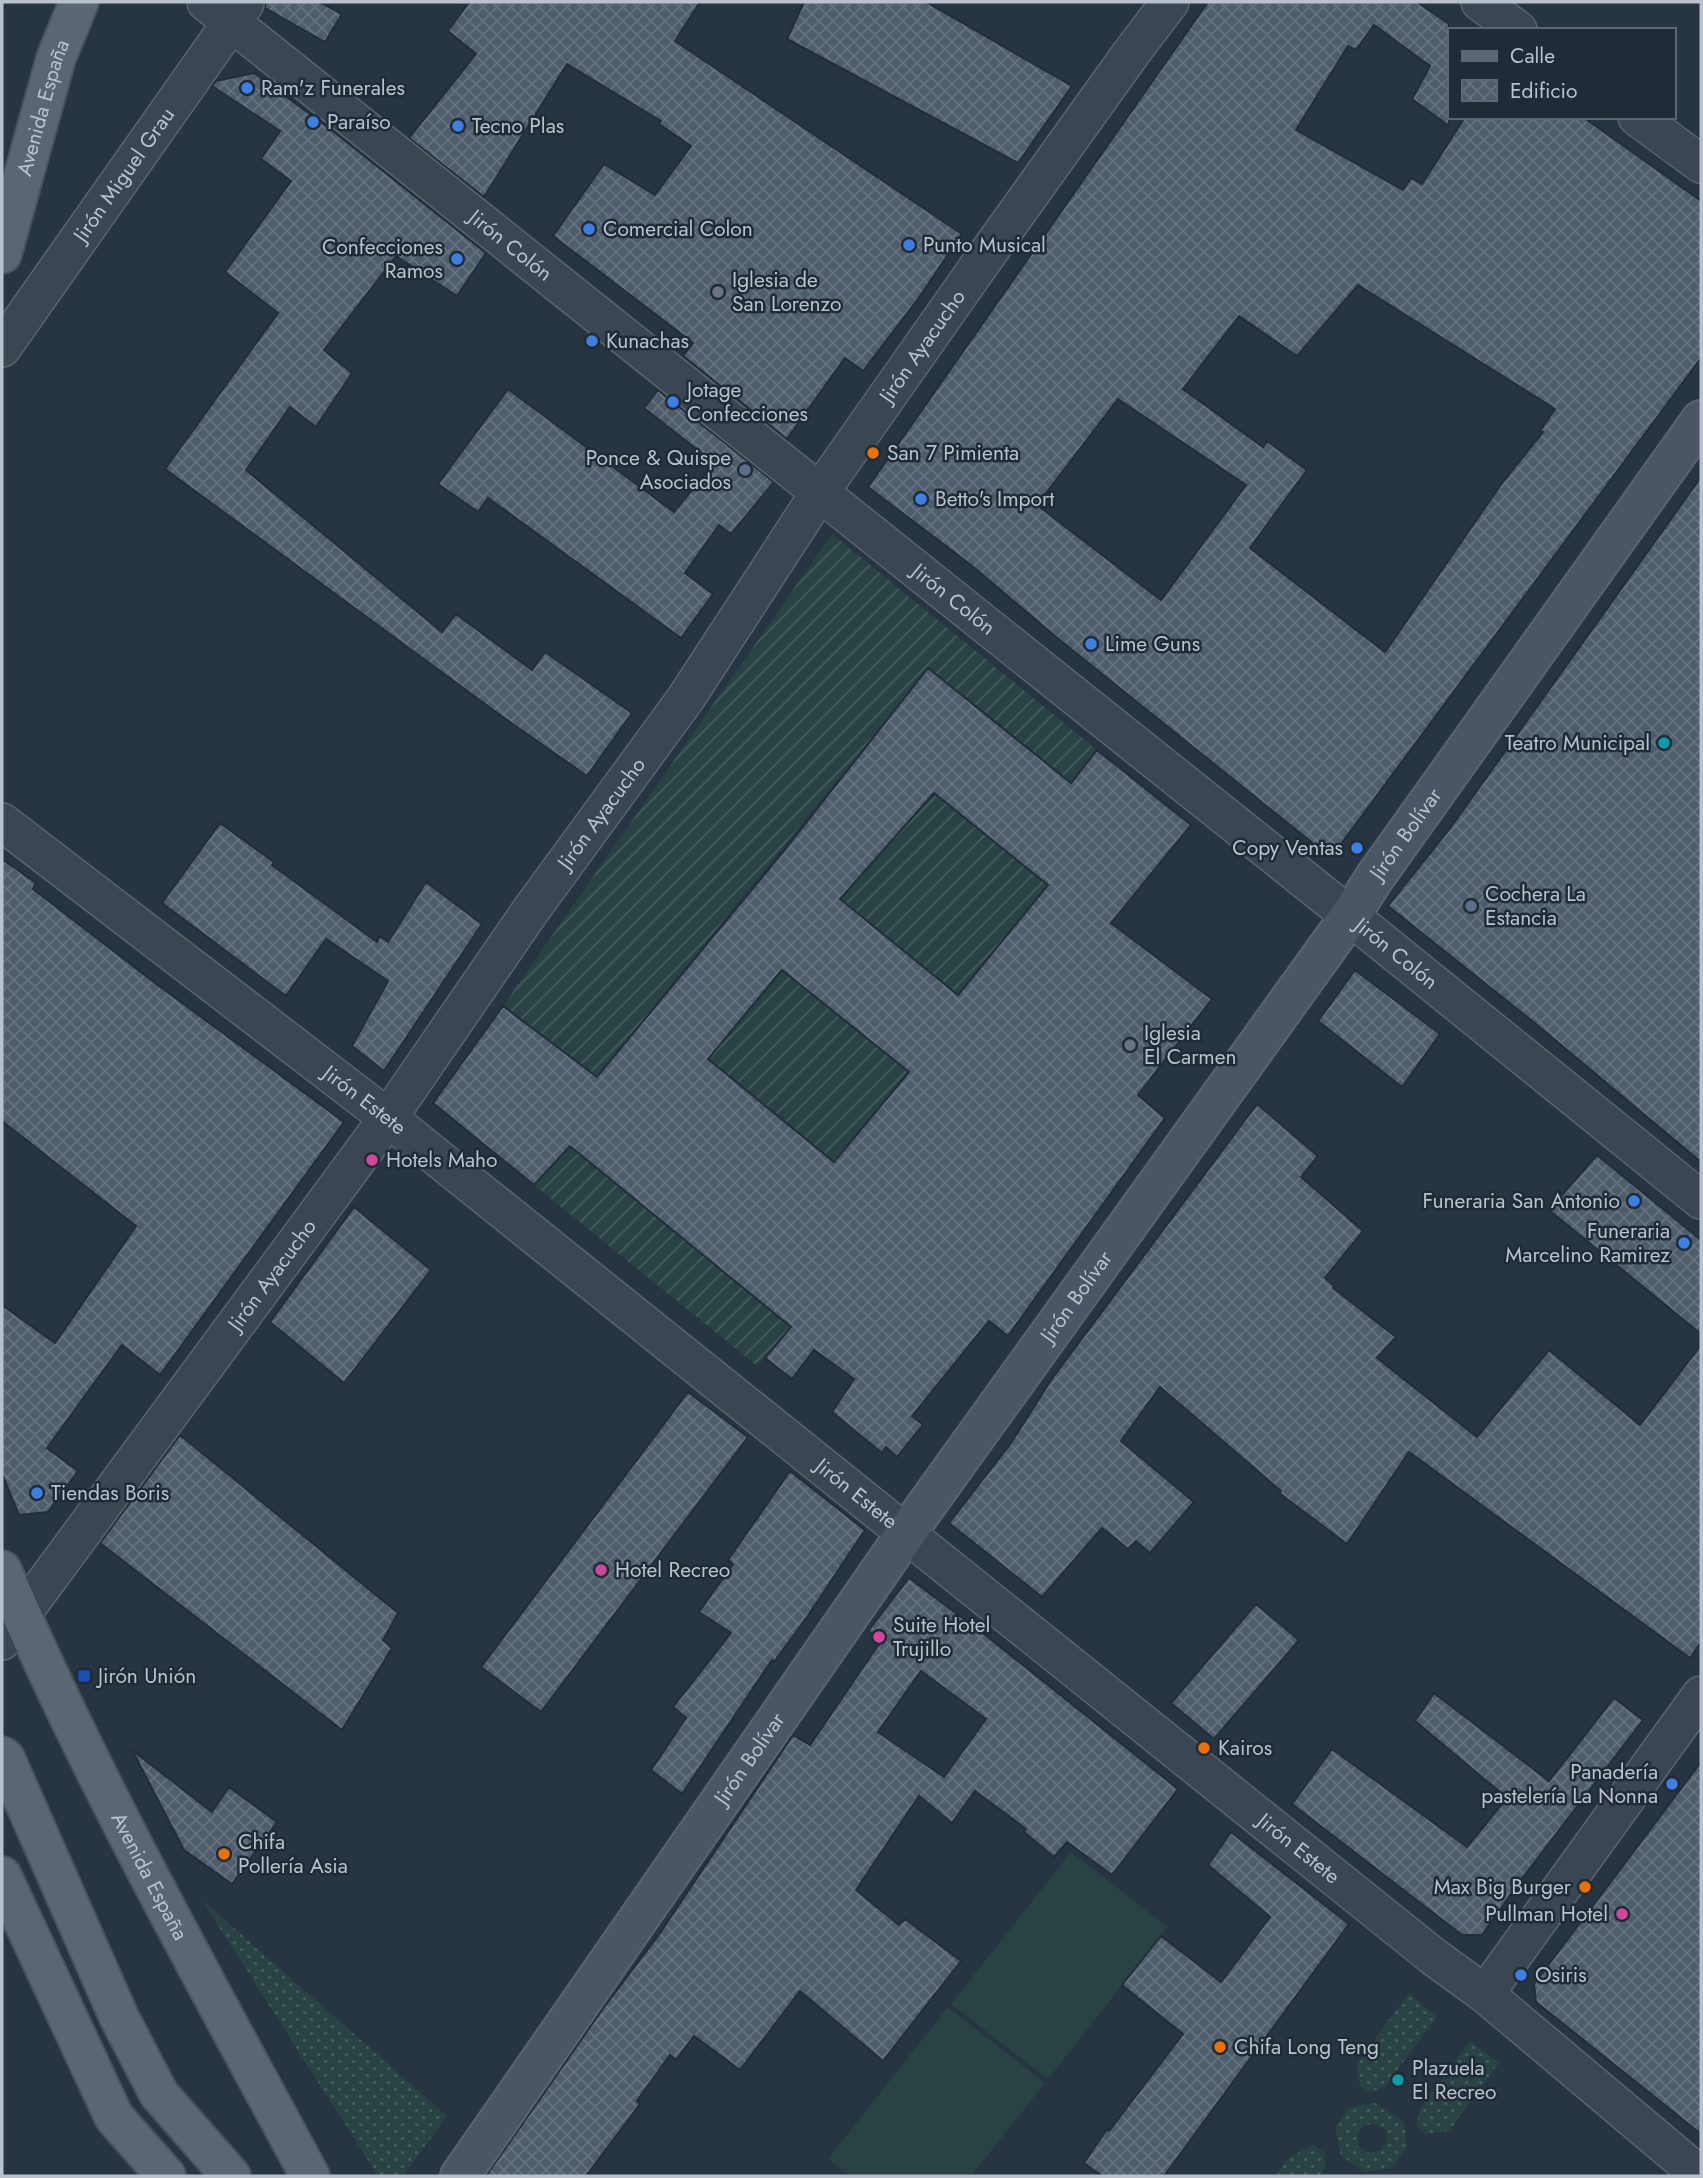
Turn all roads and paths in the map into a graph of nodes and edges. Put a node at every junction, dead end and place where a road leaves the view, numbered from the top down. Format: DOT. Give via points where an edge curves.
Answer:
graph roads {
  1 [pos="79,2"];
  2 [pos="1170,2"];
  3 [pos="1480,2"];
  4 [pos="228,9"];
  5 [pos="1515,28"];
  6 [pos="1640,119"];
  7 [pos="1701,164"];
  8 [pos="2,254"];
  9 [pos="2,348"];
  10 [pos="1701,420"];
  11 [pos="820,492"];
  12 [pos="2,822"];
  13 [pos="1350,916"];
  14 [pos="388,1118"];
  15 [pos="1701,1200"];
  16 [pos="907,1532"];
  17 [pos="2,1570"];
  18 [pos="12,1628"];
  19 [pos="1701,1695"];
  20 [pos="2,1756"];
  21 [pos="2,1877"];
  22 [pos="1485,1994"];
  23 [pos="114,2117"];
  24 [pos="1701,2175"];
  25 [pos="141,2176"];
  26 [pos="166,2176"];
  27 [pos="231,2176"];
  28 [pos="310,2176"];
  29 [pos="460,2176"];
  1 -- 8 [label="main road, Avenida España" via="56,58"];
  2 -- 11 [label="street, Jirón Ayacucho"];
  3 -- 5 [label="street"];
  4 -- 9 [label="street, Jirón Miguel Grau"];
  4 -- 11 [label="street, Jirón Colón"];
  6 -- 7 [label="street"];
  10 -- 13 [label="street, Jirón Bolívar"];
  11 -- 13 [label="street, Jirón Colón"];
  11 -- 14 [label="street, Jirón Ayacucho" via="685,698"];
  12 -- 14 [label="street, Jirón Estete"];
  13 -- 15 [label="street, Jirón Colón"];
  13 -- 16 [label="street, Jirón Bolívar"];
  14 -- 16 [label="street, Jirón Estete"];
  14 -- 18 [label="street, Jirón Ayacucho"];
  16 -- 22 [label="street, Jirón Estete"];
  16 -- 29 [label="street, Jirón Bolívar"];
  17 -- 18 [label="main road, Avenida España"];
  18 -- 28 [label="main road, Avenida España"];
  19 -- 22 [label="street"];
  20 -- 27 [label="main road" via="119,2017 159,2094"];
  21 -- 23 [label="main road"];
  22 -- 24 [label="street, Jirón Estete"];
  23 -- 25 [label="main road"];
  23 -- 26 [label="main road"];
}
